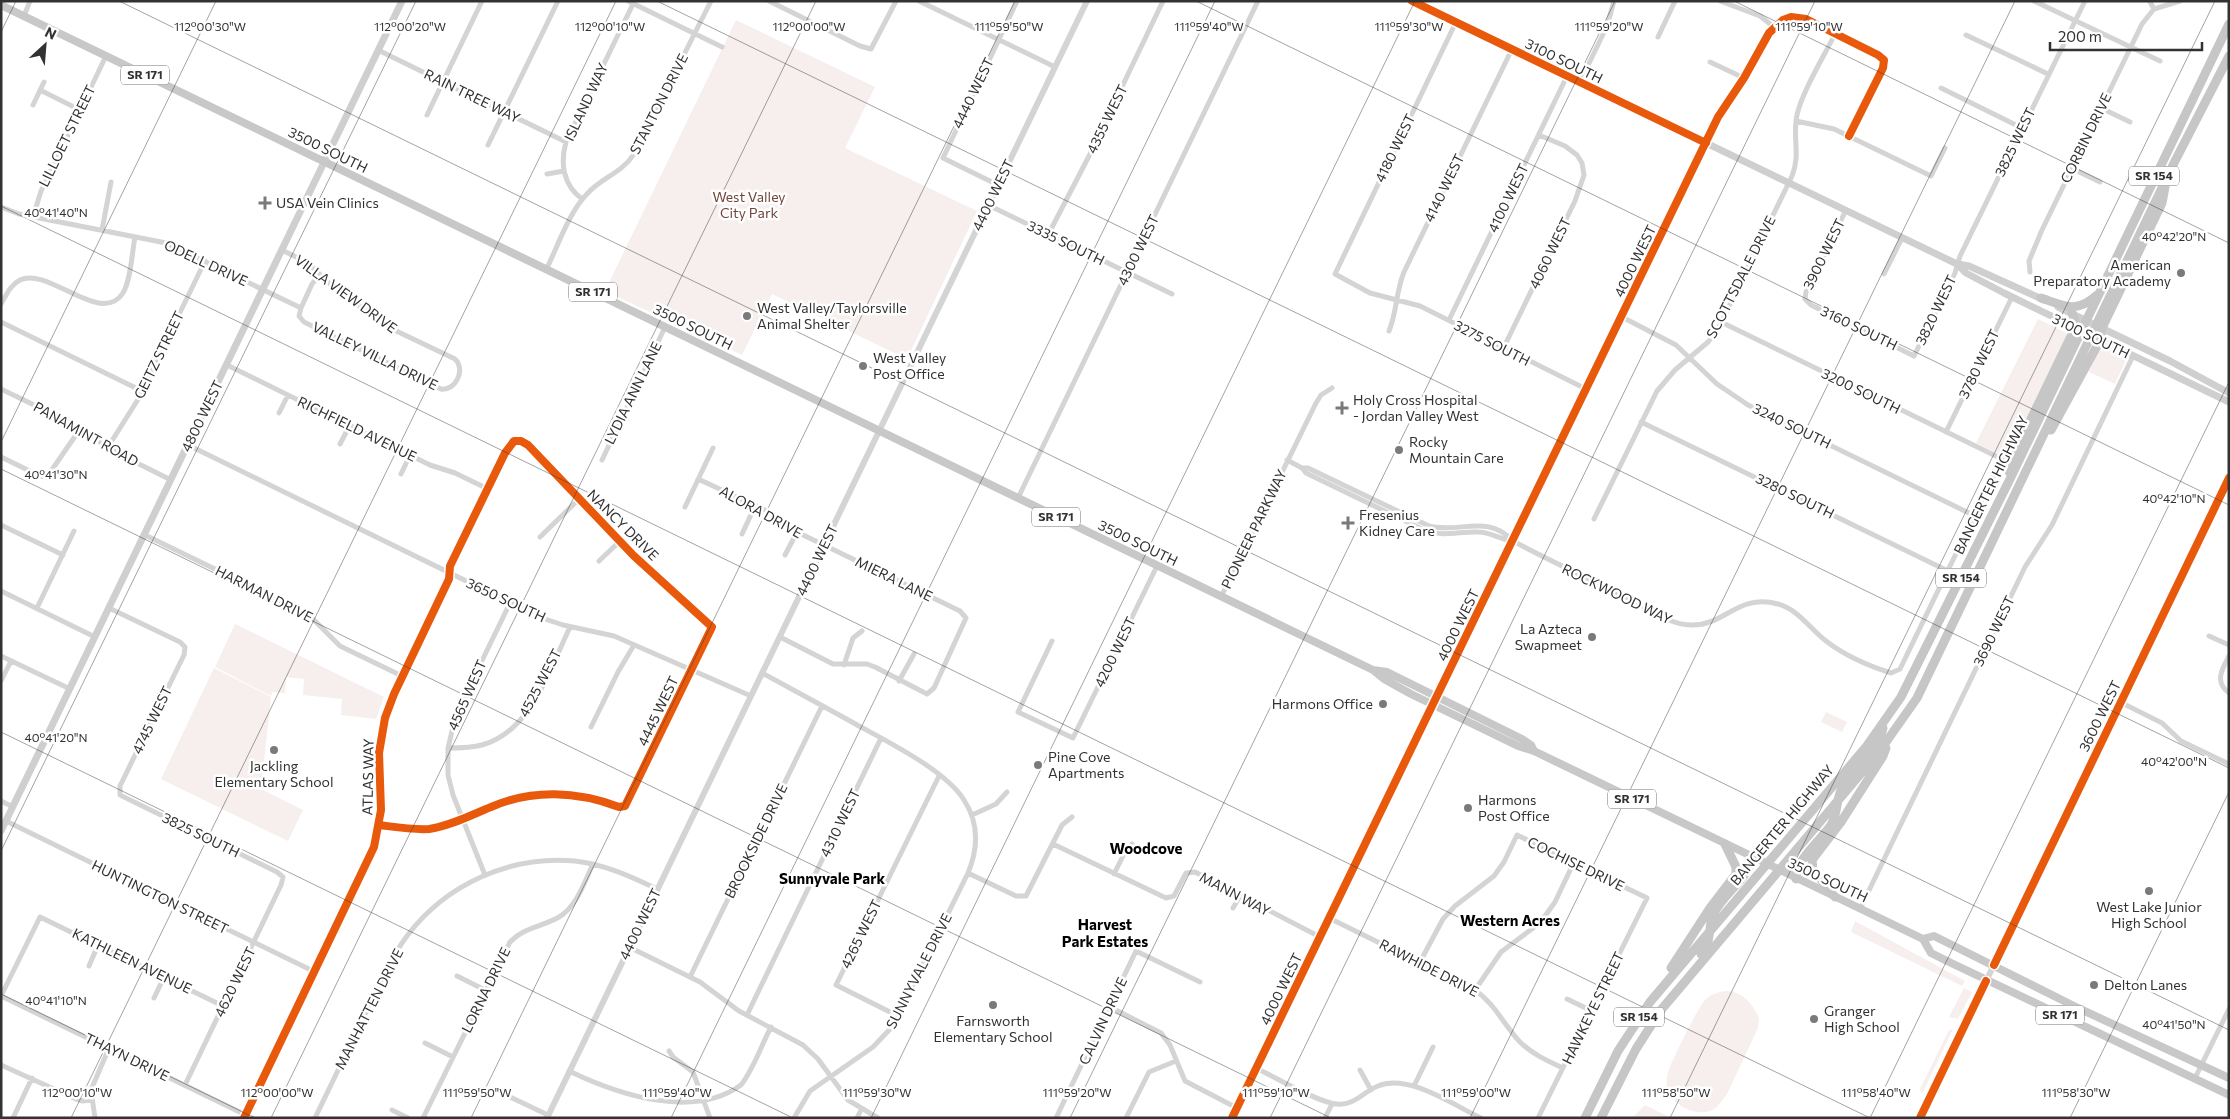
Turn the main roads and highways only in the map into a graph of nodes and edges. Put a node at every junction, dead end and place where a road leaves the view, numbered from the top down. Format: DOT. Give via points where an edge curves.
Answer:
graph roads {
  1 [pos="402,1"];
  2 [pos="1412,1"];
  3 [pos="1,5"];
  4 [pos="2229,24"];
  5 [pos="2229,56"];
  6 [pos="2212,60"];
  7 [pos="324,162"];
  8 [pos="2165,182"];
  9 [pos="1957,264"];
  10 [pos="2099,293"];
  11 [pos="2041,298"];
  12 [pos="2072,313"];
  13 [pos="2086,320"];
  14 [pos="2099,326"];
  15 [pos="2078,329"];
  16 [pos="2091,336"];
  17 [pos="2105,343"];
  18 [pos="2229,393"];
  19 [pos="2229,402"];
  20 [pos="2041,439"];
  21 [pos="2010,479"];
  22 [pos="1979,571"];
  23 [pos="1884,723"];
  24 [pos="1887,743"];
  25 [pos="1837,804"];
  26 [pos="1,831"];
  27 [pos="1725,844"];
  28 [pos="1753,858"];
  29 [pos="1766,864"];
  30 [pos="1779,871"];
  31 [pos="1796,879"];
  32 [pos="1836,897"];
  33 [pos="1711,929"];
  34 [pos="1923,939"];
  35 [pos="1661,1010"];
  36 [pos="1618,1051"];
  37 [pos="2229,1078"];
  38 [pos="2229,1094"];
  39 [pos="1585,1118"];
  40 [pos="1601,1118"];
  1 -- 7 [label="main road, 4800 WEST"];
  2 -- 9 [label="main road, 3100 SOUTH"];
  3 -- 7 [label="main road, 3500 SOUTH / SR 171"];
  4 -- 6 [label="highway, BANGERTER HIGHWAY / SR 154"];
  5 -- 8 [label="highway, SR 154"];
  6 -- 8 [label="highway, BANGERTER HIGHWAY" via="2212,72 2167,164"];
  6 -- 10 [label="highway, BANGERTER HIGHWAY / SR 154"];
  7 -- 26 [label="main road, 4800 WEST"];
  7 -- 27 [label="main road, 3500 SOUTH / SR 171" via="1374,670 1384,679 1522,739 1534,751"];
  8 -- 14 [label="highway, BANGERTER HIGHWAY" via="2162,203"];
  9 -- 11 [label="main road, 3100 SOUTH" via="1970,266"];
  9 -- 15 [label="main road, 3100 SOUTH" via="1966,273"];
  10 -- 11 [label="highway" via="2086,304 2073,308"];
  10 -- 13 [label="highway, BANGERTER HIGHWAY / SR 154"];
  11 -- 12 [label="main road, 3100 SOUTH"];
  12 -- 13 [label="main road, 3100 SOUTH"];
  12 -- 15 [label="highway"];
  13 -- 14 [label="main road, 3100 SOUTH"];
  13 -- 15 [label="highway, BANGERTER HIGHWAY / SR 154"];
  14 -- 16 [label="highway, BANGERTER HIGHWAY / SR 154"];
  14 -- 17 [label="highway"];
  14 -- 18 [label="main road, 3100 SOUTH"];
  15 -- 16 [label="main road, 3100 SOUTH"];
  15 -- 21 [label="highway, BANGERTER HIGHWAY / SR 154"];
  16 -- 17 [label="main road, 3100 SOUTH"];
  16 -- 20 [label="highway, BANGERTER HIGHWAY / SR 154"];
  17 -- 19 [label="main road, 3100 SOUTH"];
  17 -- 20 [label="highway" via="2097,346 2050,432"];
  20 -- 22 [label="highway, BANGERTER HIGHWAY / SR 154"];
  21 -- 22 [label="highway" via="2009,494 1978,559"];
  21 -- 23 [label="highway, BANGERTER HIGHWAY / SR 154" via="1920,661"];
  22 -- 24 [label="highway, BANGERTER HIGHWAY / SR 154" via="1922,688"];
  23 -- 25 [label="highway" via="1880,740 1844,784"];
  23 -- 29 [label="highway, BANGERTER HIGHWAY / SR 154"];
  24 -- 25 [label="highway, BANGERTER HIGHWAY / SR 154"];
  24 -- 32 [label="highway" via="1884,756 1812,860 1813,870"];
  25 -- 30 [label="highway, BANGERTER HIGHWAY / SR 154"];
  25 -- 31 [label="highway" via="1832,824 1805,857 1796,872"];
  27 -- 28 [label="main road, 3500 SOUTH / SR 171"];
  27 -- 36 [label="highway" via="1736,867 1735,876 1642,1004"];
  28 -- 29 [label="main road, 3500 SOUTH / SR 171"];
  28 -- 33 [label="highway" via="1742,878 1716,910"];
  29 -- 30 [label="main road, 3500 SOUTH / SR 171"];
  29 -- 33 [label="highway, BANGERTER HIGHWAY / SR 154"];
  30 -- 31 [label="main road, 3500 SOUTH / SR 171"];
  30 -- 35 [label="highway, BANGERTER HIGHWAY / SR 154"];
  31 -- 32 [label="main road, 3500 SOUTH / SR 171"];
  32 -- 34 [label="main road, 3500 SOUTH / SR 171"];
  33 -- 35 [label="highway" via="1707,946 1670,991"];
  33 -- 36 [label="highway, BANGERTER HIGHWAY / SR 154" via="1655,995"];
  34 -- 37 [label="main road, 3500 SOUTH / SR 171" via="1934,936"];
  34 -- 38 [label="main road, 3500 SOUTH / SR 171" via="1931,954"];
  35 -- 40 [label="highway, BANGERTER HIGHWAY / SR 154" via="1632,1056"];
  36 -- 39 [label="highway, BANGERTER HIGHWAY / SR 154"];
}
